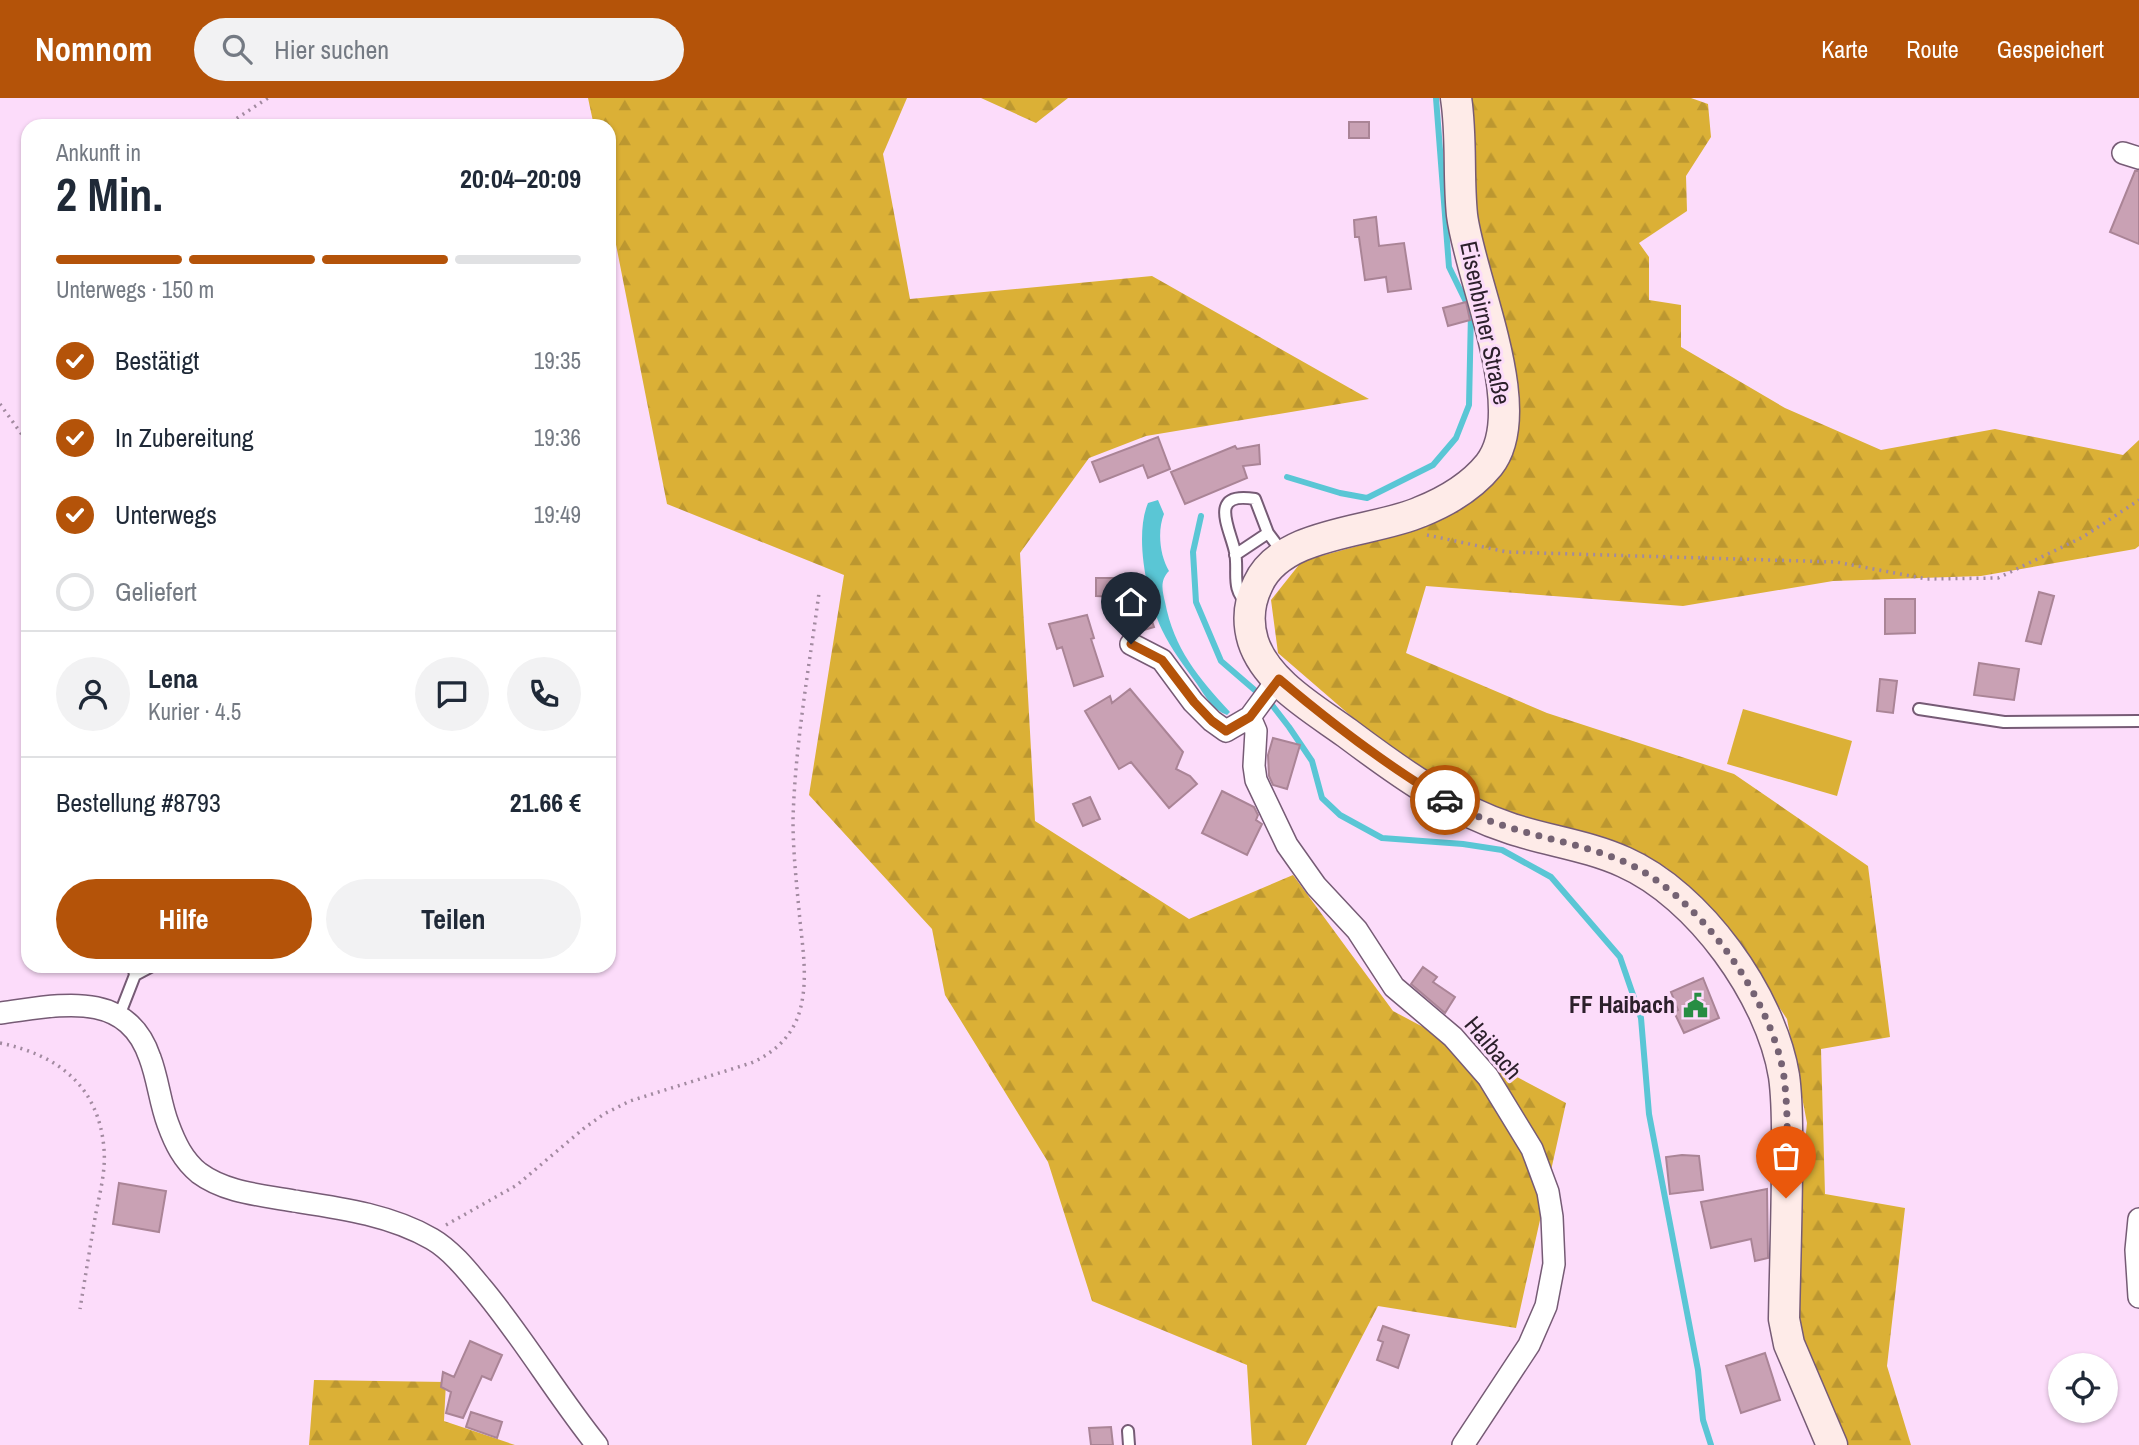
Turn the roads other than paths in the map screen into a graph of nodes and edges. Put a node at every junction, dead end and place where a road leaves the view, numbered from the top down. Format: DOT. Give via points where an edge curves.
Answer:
graph roads {
  1 [pos="1456,98"];
  2 [pos="1276,544"];
  3 [pos="1236,555"];
  4 [pos="1250,606"];
  5 [pos="1131,644"];
  6 [pos="1263,700"];
  7 [pos="1919,709"];
  8 [pos="2139,722"];
  9 [pos="133,973"];
  10 [pos="0,1013"];
  11 [pos="119,1016"];
  12 [pos="2139,1219"];
  13 [pos="2139,1297"];
  14 [pos="1128,1431"];
  15 [pos="597,1445"];
  16 [pos="1129,1445"];
  17 [pos="1463,1445"];
  18 [pos="1832,1445"];
  1 -- 2 [label="main road, Eisenbirner Straße" via="1466,241 1503,390 1500,445 1477,478 1420,512 1302,545"];
  2 -- 3 [label="lane"];
  2 -- 3 [label="lane" via="1255,499 1230,501 1223,512"];
  2 -- 4 [label="main road, Eisenbirner Straße"];
  3 -- 4 [label="lane" via="1237,590"];
  4 -- 6 [label="main road, Eisenbirner Straße" via="1250,625 1262,662"];
  5 -- 6 [label="street" via="1162,660 1194,702 1226,731"];
  6 -- 17 [label="street, Haibach" via="1256,731 1256,780 1287,845 1316,886 1357,930 1394,987 1473,1057 1532,1149 1548,1192 1554,1251 1546,1306 1529,1345"];
  6 -- 18 [label="main road, Eisenbirner Straße" via="1310,706 1453,805 1643,871 1695,914 1734,962 1772,1034 1784,1075 1784,1319 1789,1344"];
  7 -- 8 [label="lane" via="2004,722"];
  9 -- 11 [label="lane"];
  10 -- 11 [label="street" via="87,1005"];
  11 -- 15 [label="street" via="144,1041 184,1159 218,1184 242,1192 340,1208 433,1239 457,1259 497,1306"];
  12 -- 13 [label="street"];
  14 -- 16 [label="lane"];
}
